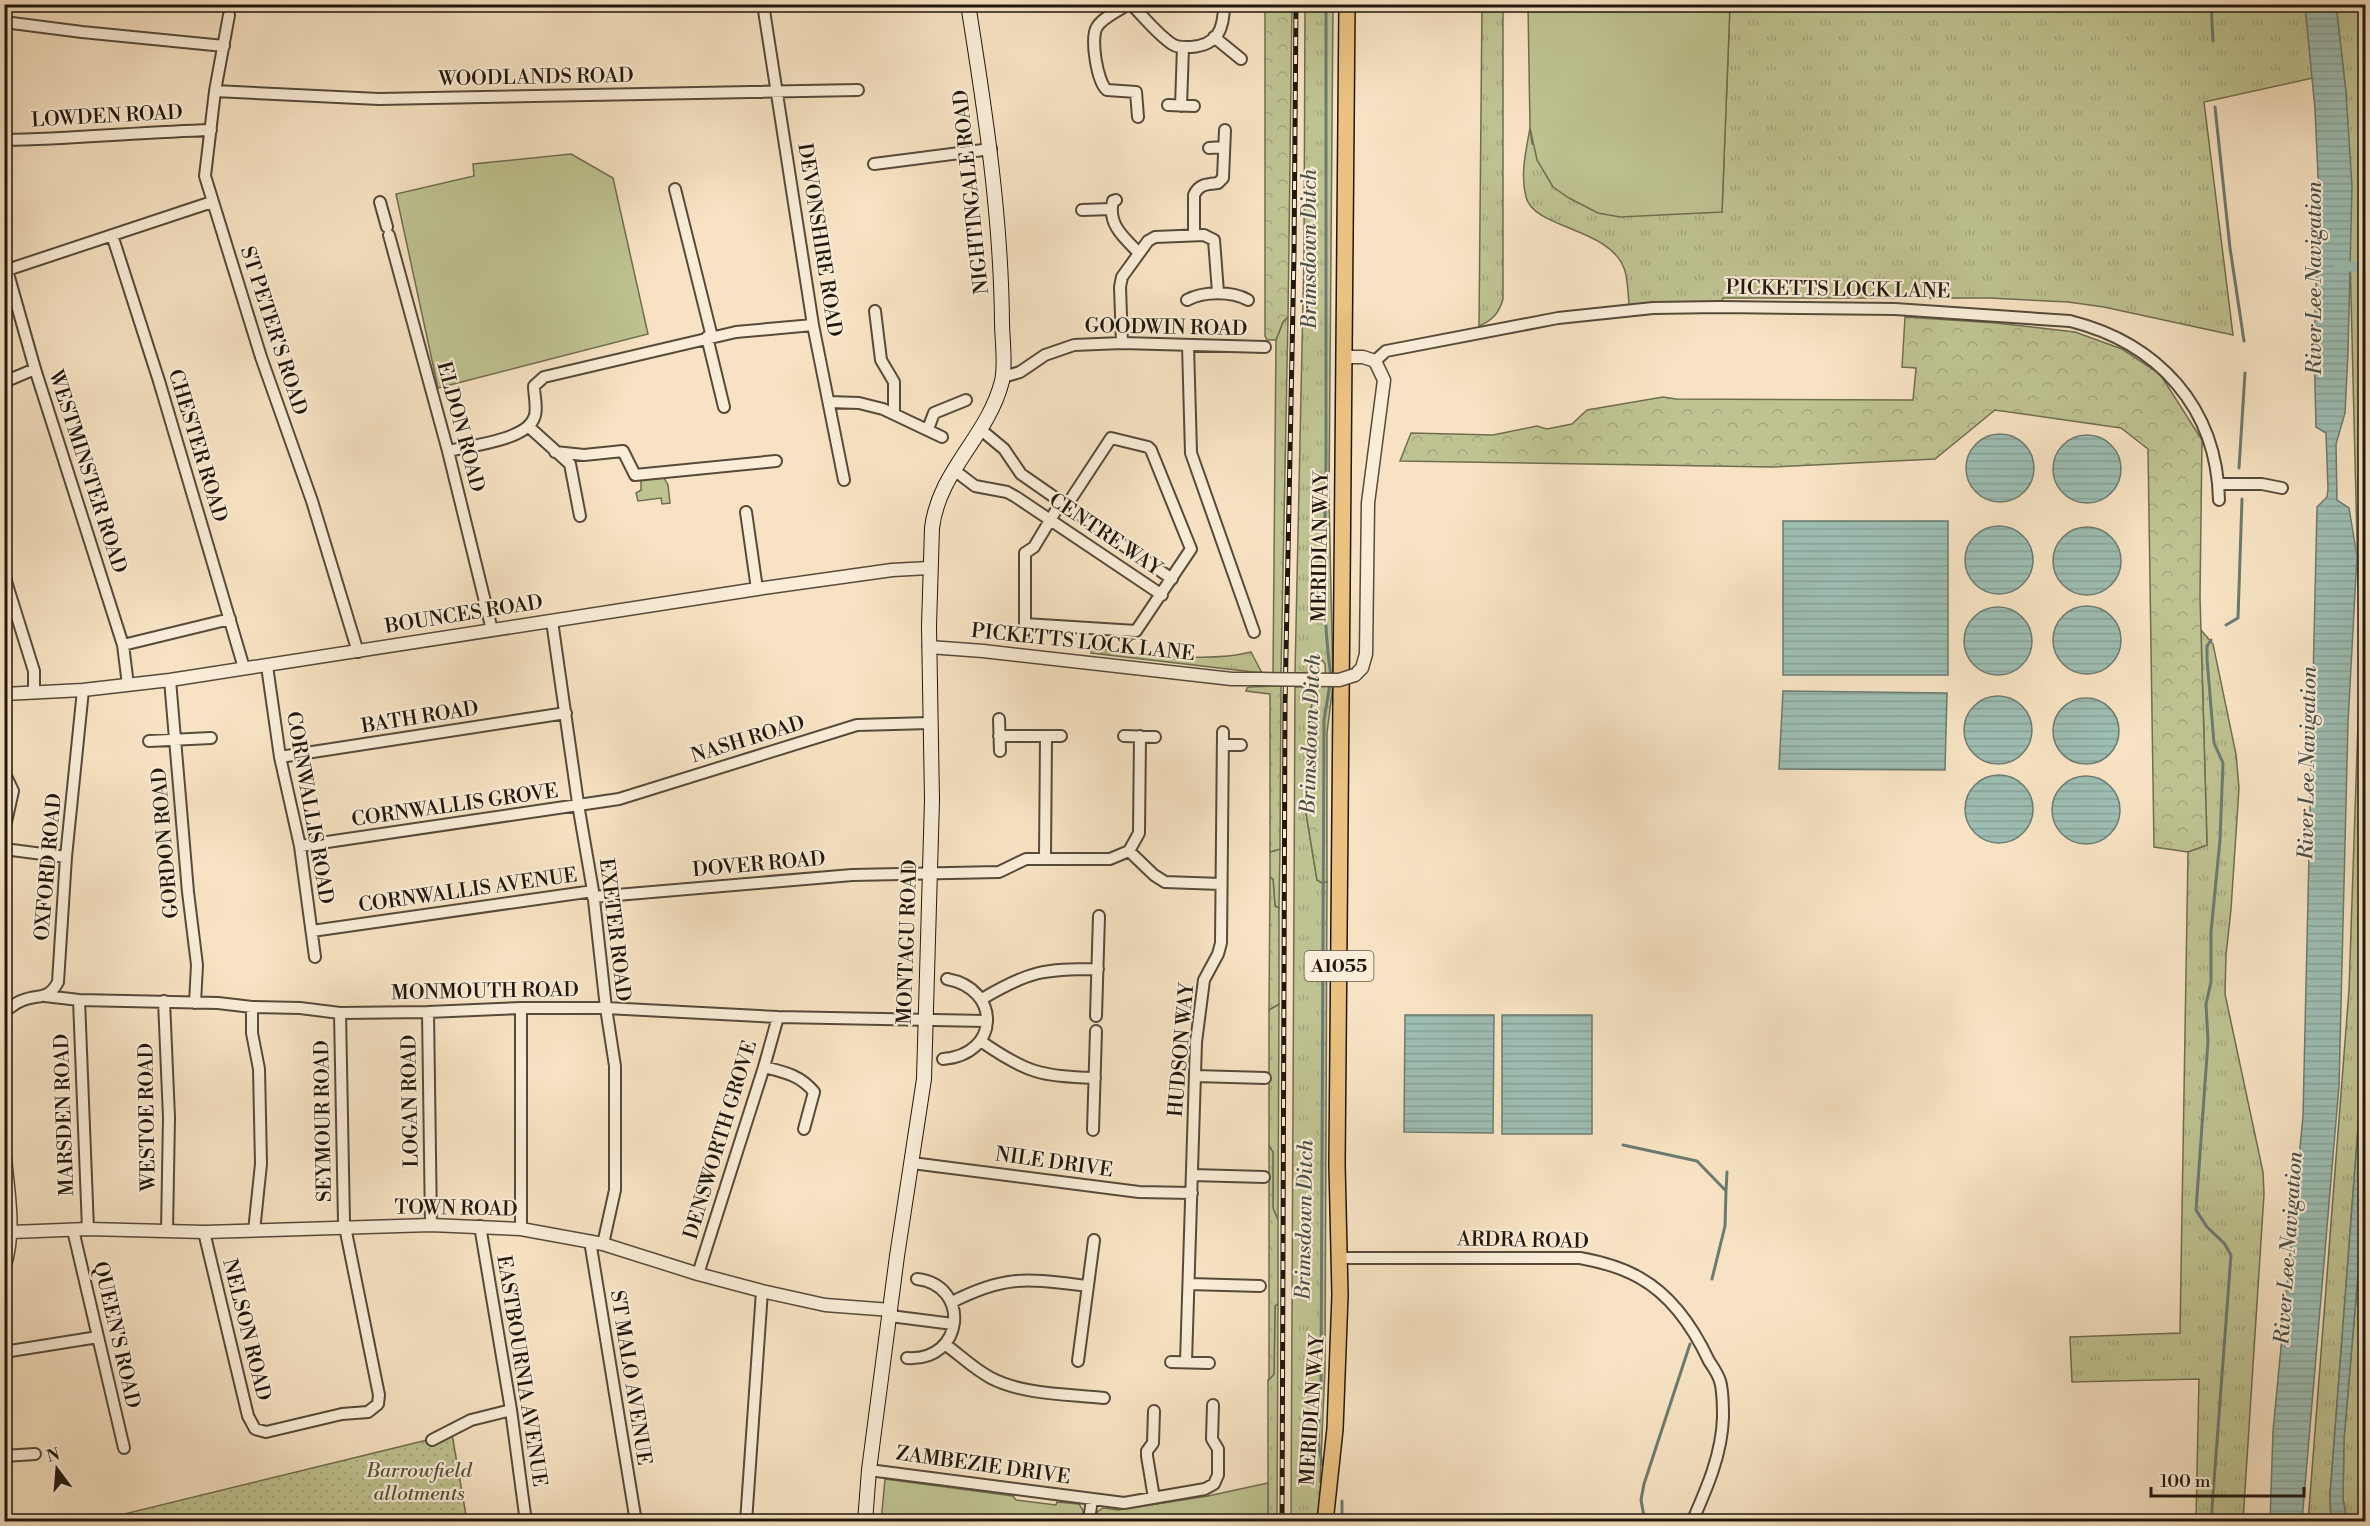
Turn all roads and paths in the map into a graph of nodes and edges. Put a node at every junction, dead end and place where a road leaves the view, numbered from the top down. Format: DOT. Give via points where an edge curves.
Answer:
graph roads {
  1 [pos="763,4"];
  2 [pos="968,4"];
  3 [pos="1129,4"];
  4 [pos="1224,4"];
  5 [pos="1347,4"];
  6 [pos="229,15"];
  7 [pos="4,22"];
  8 [pos="1214,37"];
  9 [pos="224,46"];
  10 [pos="1183,47"];
  11 [pos="1241,59"];
  12 [pos="858,90"];
  13 [pos="215,91"];
  14 [pos="777,92"];
  15 [pos="1168,105"];
  16 [pos="1181,106"];
  17 [pos="1194,106"];
  18 [pos="1138,117"];
  19 [pos="211,130"];
  20 [pos="1225,130"];
  21 [pos="4,140"];
  22 [pos="1224,147"];
  23 [pos="1209,148"];
  24 [pos="991,149"];
  25 [pos="874,164"];
  26 [pos="675,189"];
  27 [pos="212,202"];
  28 [pos="380,202"];
  29 [pos="1082,210"];
  30 [pos="1194,234"];
  31 [pos="112,235"];
  32 [pos="1139,253"];
  33 [pos="6,270"];
  34 [pos="1218,292"];
  35 [pos="1187,300"];
  36 [pos="1248,300"];
  37 [pos="874,311"];
  38 [pos="813,325"];
  39 [pos="710,337"];
  40 [pos="1122,343"];
  41 [pos="1188,345"];
  42 [pos="1265,347"];
  43 [pos="1343,357"];
  44 [pos="1375,361"];
  45 [pos="35,369"];
  46 [pos="1003,377"];
  47 [pos="4,382"];
  48 [pos="966,400"];
  49 [pos="829,402"];
  50 [pos="724,406"];
  51 [pos="894,413"];
  52 [pos="530,427"];
  53 [pos="928,429"];
  54 [pos="980,429"];
  55 [pos="942,437"];
  56 [pos="448,451"];
  57 [pos="555,452"];
  58 [pos="776,461"];
  59 [pos="954,470"];
  60 [pos="844,480"];
  61 [pos="2219,484"];
  62 [pos="2282,488"];
  63 [pos="2219,500"];
  64 [pos="1064,504"];
  65 [pos="746,512"];
  66 [pos="580,516"];
  67 [pos="1050,521"];
  68 [pos="929,568"];
  69 [pos="4,575"];
  70 [pos="1172,579"];
  71 [pos="757,589"];
  72 [pos="1162,595"];
  73 [pos="230,619"];
  74 [pos="552,621"];
  75 [pos="492,630"];
  76 [pos="1254,632"];
  77 [pos="123,645"];
  78 [pos="929,647"];
  79 [pos="357,652"];
  80 [pos="267,666"];
  81 [pos="244,668"];
  82 [pos="170,680"];
  83 [pos="128,685"];
  84 [pos="83,690"];
  85 [pos="33,693"];
  86 [pos="4,694"];
  87 [pos="566,713"];
  88 [pos="999,719"];
  89 [pos="930,723"];
  90 [pos="1223,732"];
  91 [pos="999,736"];
  92 [pos="1046,736"];
  93 [pos="1061,736"];
  94 [pos="1124,736"];
  95 [pos="1140,736"];
  96 [pos="1155,736"];
  97 [pos="211,738"];
  98 [pos="175,739"];
  99 [pos="149,741"];
  100 [pos="1223,745"];
  101 [pos="1241,745"];
  102 [pos="1000,751"];
  103 [pos="280,757"];
  104 [pos="4,772"];
  105 [pos="579,806"];
  106 [pos="4,831"];
  107 [pos="300,846"];
  108 [pos="4,849"];
  109 [pos="1129,850"];
  110 [pos="66,857"];
  111 [pos="1045,859"];
  112 [pos="929,873"];
  113 [pos="1221,884"];
  114 [pos="593,894"];
  115 [pos="1099,916"];
  116 [pos="312,931"];
  117 [pos="315,957"];
  118 [pos="1098,969"];
  119 [pos="947,980"];
  120 [pos="45,996"];
  121 [pos="982,999"];
  122 [pos="79,1000"];
  123 [pos="164,1001"];
  124 [pos="195,1003"];
  125 [pos="252,1007"];
  126 [pos="521,1008"];
  127 [pos="606,1008"];
  128 [pos="4,1012"];
  129 [pos="340,1012"];
  130 [pos="428,1012"];
  131 [pos="1096,1016"];
  132 [pos="778,1017"];
  133 [pos="926,1019"];
  134 [pos="986,1021"];
  135 [pos="1096,1032"];
  136 [pos="982,1042"];
  137 [pos="943,1059"];
  138 [pos="764,1067"];
  139 [pos="1195,1076"];
  140 [pos="1095,1078"];
  141 [pos="1265,1078"];
  142 [pos="804,1129"];
  143 [pos="1094,1130"];
  144 [pos="4,1147"];
  145 [pos="912,1163"];
  146 [pos="1192,1176"];
  147 [pos="1264,1177"];
  148 [pos="1192,1193"];
  149 [pos="431,1225"];
  150 [pos="480,1226"];
  151 [pos="345,1228"];
  152 [pos="88,1229"];
  153 [pos="521,1229"];
  154 [pos="73,1230"];
  155 [pos="167,1231"];
  156 [pos="254,1231"];
  157 [pos="12,1232"];
  158 [pos="204,1232"];
  159 [pos="1094,1240"];
  160 [pos="590,1241"];
  161 [pos="603,1244"];
  162 [pos="1340,1258"];
  163 [pos="4,1268"];
  164 [pos="698,1274"];
  165 [pos="916,1279"];
  166 [pos="1189,1284"];
  167 [pos="1088,1286"];
  168 [pos="1260,1286"];
  169 [pos="762,1291"];
  170 [pos="952,1302"];
  171 [pos="890,1313"];
  172 [pos="953,1324"];
  173 [pos="98,1337"];
  174 [pos="946,1345"];
  175 [pos="4,1352"];
  176 [pos="907,1358"];
  177 [pos="1078,1361"];
  178 [pos="1171,1362"];
  179 [pos="1186,1362"];
  180 [pos="1209,1363"];
  181 [pos="1104,1398"];
  182 [pos="1213,1405"];
  183 [pos="511,1410"];
  184 [pos="1154,1411"];
  185 [pos="261,1432"];
  186 [pos="432,1440"];
  187 [pos="124,1448"];
  188 [pos="34,1454"];
  189 [pos="4,1456"];
  190 [pos="869,1470"];
  191 [pos="1154,1498"];
  192 [pos="1092,1500"];
  193 [pos="1090,1513"];
  194 [pos="526,1521"];
  195 [pos="636,1521"];
  196 [pos="746,1521"];
  197 [pos="865,1521"];
  198 [pos="1326,1521"];
  199 [pos="1692,1521"];
  1 -- 14 [label="street, DEVONSHIRE ROAD"];
  2 -- 24 [label="main road, NIGHTINGALE ROAD"];
  3 -- 10 [label="street" via="1173,45"];
  3 -- 18 [label="street" via="1100,23 1094,40 1100,81 1107,90 1136,92"];
  4 -- 8 [label="street" via="1223,26"];
  5 -- 43 [label="main road, MERIDIAN WAY / A1055"];
  6 -- 9 [label="street, ST PETER'S ROAD"];
  7 -- 9 [label="street"];
  8 -- 10 [label="street" via="1205,45"];
  8 -- 11 [label="street"];
  9 -- 13 [label="street, ST PETER'S ROAD"];
  10 -- 16 [label="street"];
  12 -- 14 [label="street, WOODLANDS ROAD"];
  13 -- 14 [label="street, WOODLANDS ROAD" via="378,99"];
  13 -- 19 [label="street, ST PETER'S ROAD"];
  14 -- 38 [label="street, DEVONSHIRE ROAD"];
  15 -- 16 [label="street"];
  16 -- 17 [label="street"];
  19 -- 21 [label="street, LOWDEN ROAD"];
  19 -- 27 [label="street, ST PETER'S ROAD" via="206,176"];
  20 -- 22 [label="street"];
  22 -- 23 [label="street"];
  22 -- 30 [label="street" via="1221,181 1199,187 1194,195"];
  24 -- 25 [label="street"];
  24 -- 46 [label="main road, NIGHTINGALE ROAD" via="1000,260"];
  26 -- 39 [label="street"];
  27 -- 31 [label="street"];
  27 -- 79 [label="street, ST PETER'S ROAD" via="312,501"];
  28 -- 56 [label="street, ELDON ROAD"];
  29 -- 32 [label="street" via="1114,205 1115,226"];
  30 -- 32 [label="street" via="1155,237"];
  30 -- 34 [label="street" via="1214,240"];
  31 -- 33 [label="street"];
  31 -- 73 [label="street, CHESTER ROAD"];
  32 -- 40 [label="street" via="1119,287"];
  33 -- 45 [label="street, WESTMINSTER ROAD"];
  34 -- 35 [label="street"];
  34 -- 36 [label="street"];
  37 -- 51 [label="street" via="881,360 894,382"];
  38 -- 39 [label="street"];
  38 -- 49 [label="street, DEVONSHIRE ROAD"];
  39 -- 50 [label="street"];
  39 -- 52 [label="street" via="544,377 534,386 536,416"];
  40 -- 41 [label="street, GOODWIN ROAD"];
  40 -- 46 [label="street, GOODWIN ROAD" via="1065,348"];
  41 -- 42 [label="street, GOODWIN ROAD"];
  41 -- 76 [label="street" via="1191,453"];
  43 -- 44 [label="street"];
  43 -- 162 [label="main road, MERIDIAN WAY / A1055" via="1337,1164"];
  44 -- 61 [label="street, PICKETTS LOCK LANE" via="1386,351 1397,348 1558,318 1653,308 1895,309 2056,319 2112,334 2152,360 2178,384 2205,427"];
  44 -- 78 [label="street, PICKETTS LOCK LANE, bridge" via="1384,380 1368,503 1366,654 1355,675 1339,680 1232,680"];
  45 -- 47 [label="street"];
  45 -- 77 [label="street, WESTMINSTER ROAD"];
  46 -- 54 [label="main road, MONTAGU ROAD"];
  48 -- 53 [label="street" via="934,414"];
  49 -- 51 [label="street" via="859,402"];
  49 -- 60 [label="street, DEVONSHIRE ROAD"];
  51 -- 53 [label="street"];
  52 -- 56 [label="street" via="516,435"];
  52 -- 57 [label="street"];
  53 -- 55 [label="street"];
  54 -- 59 [label="main road, MONTAGU ROAD"];
  54 -- 64 [label="street, CENTRE WAY" via="1004,449 1021,474"];
  56 -- 75 [label="street, ELDON ROAD"];
  57 -- 58 [label="street" via="584,455 623,451 635,475"];
  57 -- 66 [label="street" via="570,464"];
  59 -- 67 [label="street, CENTRE WAY" via="975,486 1007,492"];
  59 -- 68 [label="main road, MONTAGU ROAD" via="937,501"];
  61 -- 62 [label="street"];
  61 -- 63 [label="street, PICKETTS LOCK LANE"];
  64 -- 67 [label="street"];
  64 -- 70 [label="street, CENTRE WAY"];
  64 -- 70 [label="street" via="1111,438 1148,447 1191,549"];
  65 -- 71 [label="street"];
  67 -- 72 [label="street, CENTRE WAY"];
  67 -- 72 [label="street" via="1024,558 1025,624 1136,631"];
  68 -- 71 [label="street, BOUNCES ROAD"];
  68 -- 78 [label="main road, MONTAGU ROAD"];
  69 -- 85 [label="street" via="34,671"];
  70 -- 72 [label="street, CENTRE WAY"];
  71 -- 74 [label="street, BOUNCES ROAD"];
  73 -- 77 [label="street"];
  73 -- 81 [label="street, CHESTER ROAD"];
  74 -- 75 [label="street, BOUNCES ROAD"];
  74 -- 87 [label="street, EXETER ROAD"];
  75 -- 79 [label="street, BOUNCES ROAD"];
  77 -- 83 [label="street, WESTMINSTER ROAD"];
  78 -- 89 [label="main road, MONTAGU ROAD"];
  79 -- 80 [label="street, BOUNCES ROAD"];
  80 -- 81 [label="street, BOUNCES ROAD"];
  80 -- 103 [label="street, CORNWALLIS ROAD"];
  81 -- 82 [label="street, BOUNCES ROAD"];
  82 -- 83 [label="street, BOUNCES ROAD"];
  82 -- 98 [label="street, GORDON ROAD"];
  83 -- 84 [label="street, BOUNCES ROAD"];
  84 -- 85 [label="street, BOUNCES ROAD"];
  84 -- 110 [label="street, OXFORD ROAD"];
  85 -- 86 [label="street, BOUNCES ROAD"];
  87 -- 103 [label="street, BATH ROAD"];
  87 -- 105 [label="street, EXETER ROAD"];
  88 -- 91 [label="street"];
  89 -- 105 [label="street, NASH ROAD" via="857,725 619,799"];
  89 -- 112 [label="main road, MONTAGU ROAD"];
  90 -- 100 [label="street, HUDSON WAY"];
  91 -- 92 [label="street"];
  91 -- 102 [label="street"];
  92 -- 93 [label="street"];
  92 -- 111 [label="street"];
  94 -- 95 [label="street"];
  95 -- 96 [label="street"];
  95 -- 109 [label="street" via="1139,833"];
  97 -- 98 [label="street"];
  98 -- 99 [label="street"];
  98 -- 124 [label="street, GORDON ROAD" via="197,965"];
  100 -- 101 [label="street"];
  100 -- 113 [label="street, HUDSON WAY"];
  103 -- 107 [label="street, CORNWALLIS ROAD"];
  104 -- 106 [label="street" via="13,791"];
  105 -- 107 [label="street, CORNWALLIS GROVE"];
  105 -- 114 [label="street, EXETER ROAD"];
  107 -- 116 [label="street, CORNWALLIS ROAD"];
  108 -- 110 [label="street"];
  109 -- 111 [label="street, DOVER ROAD" via="1110,859"];
  109 -- 113 [label="street" via="1165,882"];
  110 -- 120 [label="street, OXFORD ROAD" via="58,982 53,992"];
  111 -- 112 [label="street, DOVER ROAD" via="1026,859 999,872"];
  112 -- 114 [label="street, DOVER ROAD"];
  112 -- 133 [label="main road, MONTAGU ROAD"];
  113 -- 139 [label="street, HUDSON WAY" via="1220,949 1204,980"];
  114 -- 116 [label="street, CORNWALLIS AVENUE"];
  114 -- 127 [label="street, EXETER ROAD"];
  115 -- 118 [label="street"];
  116 -- 117 [label="street, CORNWALLIS ROAD"];
  118 -- 121 [label="street" via="1034,973"];
  118 -- 131 [label="street"];
  119 -- 121 [label="street" via="971,987"];
  120 -- 122 [label="street, MONMOUTH ROAD"];
  120 -- 128 [label="street" via="19,1001"];
  121 -- 134 [label="street"];
  122 -- 123 [label="street, MONMOUTH ROAD"];
  122 -- 152 [label="street, MARSDEN ROAD"];
  123 -- 124 [label="street, MONMOUTH ROAD"];
  123 -- 155 [label="street, WESTOE ROAD" via="169,1117"];
  124 -- 125 [label="street, MONMOUTH ROAD"];
  125 -- 129 [label="street, MONMOUTH ROAD"];
  125 -- 156 [label="street" via="259,1068 261,1164"];
  126 -- 127 [label="street, MONMOUTH ROAD"];
  126 -- 130 [label="street, MONMOUTH ROAD"];
  126 -- 153 [label="street"];
  127 -- 132 [label="street, MONMOUTH ROAD"];
  127 -- 161 [label="street, EXETER ROAD" via="615,1066 615,1190"];
  129 -- 130 [label="street, MONMOUTH ROAD"];
  129 -- 151 [label="street, SEYMOUR ROAD"];
  130 -- 149 [label="street, LOGAN ROAD"];
  132 -- 133 [label="street, MONMOUTH ROAD"];
  132 -- 138 [label="street, DENSWORTH GROVE"];
  133 -- 134 [label="street, MONMOUTH ROAD"];
  133 -- 145 [label="main road, MONTAGU ROAD" via="924,1079"];
  134 -- 136 [label="street"];
  135 -- 140 [label="street"];
  136 -- 137 [label="street" via="962,1056"];
  136 -- 140 [label="street" via="1016,1065 1039,1073"];
  138 -- 142 [label="street" via="805,1081 813,1092"];
  138 -- 164 [label="street, DENSWORTH GROVE"];
  139 -- 141 [label="street"];
  139 -- 146 [label="street, HUDSON WAY"];
  140 -- 143 [label="street"];
  144 -- 157 [label="street"];
  145 -- 148 [label="street, NILE DRIVE" via="1138,1192"];
  145 -- 171 [label="main road, MONTAGU ROAD"];
  146 -- 147 [label="street"];
  146 -- 148 [label="street, HUDSON WAY"];
  148 -- 166 [label="street, HUDSON WAY"];
  149 -- 150 [label="street, TOWN ROAD"];
  149 -- 151 [label="street, TOWN ROAD"];
  150 -- 153 [label="street, TOWN ROAD"];
  150 -- 183 [label="street, EASTBOURNIA AVENUE"];
  151 -- 156 [label="street, TOWN ROAD"];
  151 -- 185 [label="street, SEYMOUR ROAD" via="378,1404 361,1414 342,1414"];
  152 -- 154 [label="street, TOWN ROAD"];
  152 -- 155 [label="street, TOWN ROAD"];
  153 -- 160 [label="street, TOWN ROAD"];
  154 -- 157 [label="street, TOWN ROAD"];
  154 -- 173 [label="street, QUEEN'S ROAD"];
  155 -- 158 [label="street, TOWN ROAD"];
  156 -- 158 [label="street, TOWN ROAD"];
  157 -- 163 [label="street"];
  158 -- 185 [label="street, NELSON ROAD" via="248,1416"];
  159 -- 167 [label="street"];
  160 -- 161 [label="street, TOWN ROAD"];
  160 -- 195 [label="street, ST MALO AVENUE"];
  161 -- 164 [label="street, TOWN ROAD"];
  162 -- 198 [label="main road, MERIDIAN WAY / A1055" via="1335,1429"];
  162 -- 199 [label="street, ARDRA ROAD" via="1580,1258 1602,1262 1643,1279 1685,1318 1720,1380 1723,1416 1716,1461"];
  164 -- 169 [label="street, TOWN ROAD"];
  165 -- 170 [label="street" via="934,1283"];
  166 -- 168 [label="street"];
  166 -- 179 [label="street, HUDSON WAY"];
  167 -- 170 [label="street" via="1016,1280 991,1285"];
  167 -- 177 [label="street"];
  169 -- 171 [label="street, TOWN ROAD" via="825,1305"];
  169 -- 196 [label="street"];
  170 -- 172 [label="street"];
  171 -- 172 [label="street"];
  171 -- 190 [label="main road, MONTAGU ROAD"];
  172 -- 174 [label="street"];
  173 -- 175 [label="street"];
  173 -- 187 [label="street, QUEEN'S ROAD"];
  174 -- 176 [label="street" via="929,1357"];
  174 -- 181 [label="street" via="984,1374 1006,1384"];
  178 -- 179 [label="street"];
  179 -- 180 [label="street"];
  182 -- 191 [label="street, ZAMBEZIE DRIVE" via="1212,1439 1218,1449 1214,1484"];
  183 -- 186 [label="street" via="471,1420"];
  183 -- 194 [label="street, EASTBOURNIA AVENUE"];
  184 -- 191 [label="street" via="1153,1443 1147,1456"];
  188 -- 189 [label="street"];
  190 -- 192 [label="street, ZAMBEZIE DRIVE"];
  190 -- 197 [label="main road, MONTAGU ROAD"];
  191 -- 192 [label="street, ZAMBEZIE DRIVE" via="1124,1503"];
  192 -- 193 [label="street, ZAMBEZIE DRIVE"];
}
